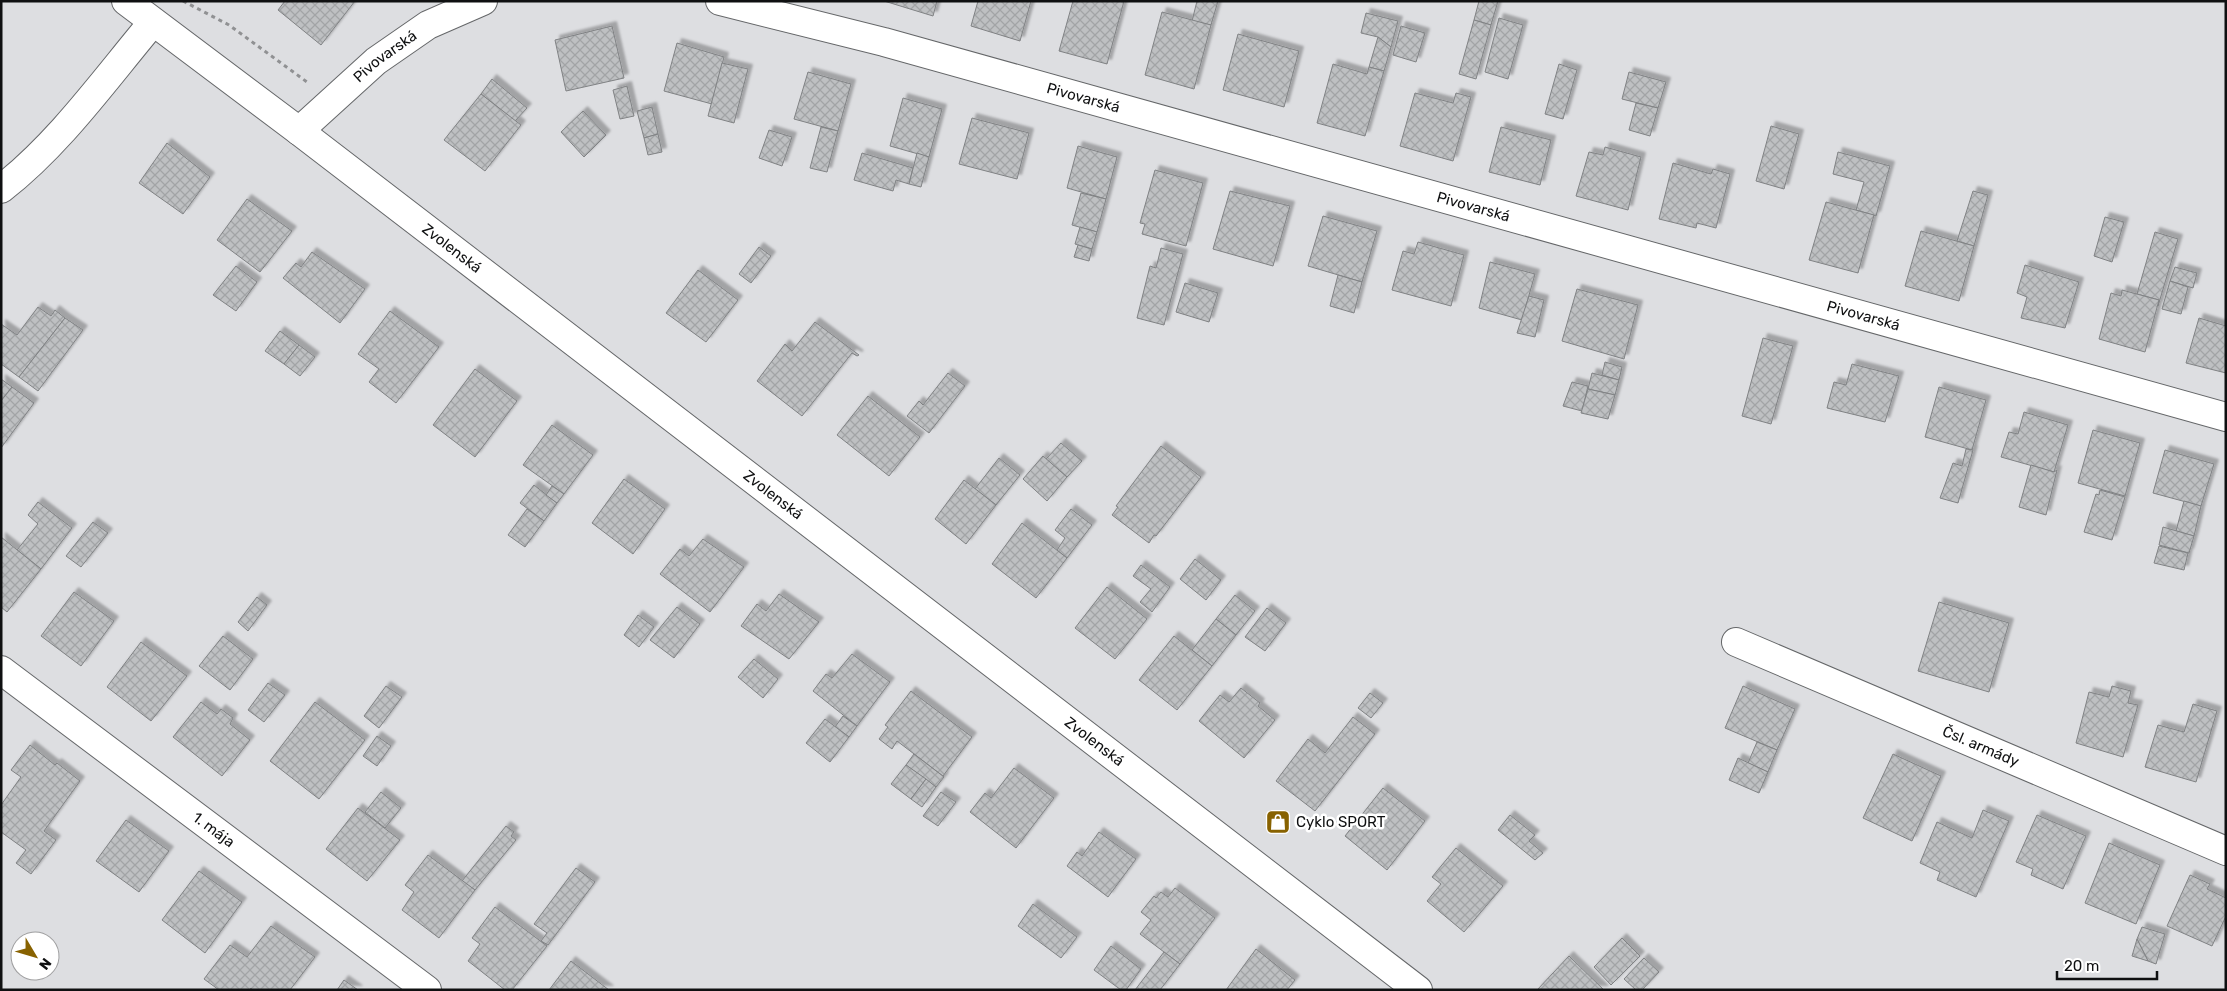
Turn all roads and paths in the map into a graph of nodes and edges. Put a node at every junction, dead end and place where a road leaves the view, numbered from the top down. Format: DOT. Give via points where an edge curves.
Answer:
graph roads {
  1 [pos="126,1"];
  2 [pos="183,1"];
  3 [pos="483,1"];
  4 [pos="720,1"];
  5 [pos="153,22"];
  6 [pos="332,100"];
  7 [pos="299,132"];
  8 [pos="1,189"];
  9 [pos="2226,416"];
  10 [pos="1736,642"];
  11 [pos="1,670"];
  12 [pos="2226,852"];
  13 [pos="427,990"];
  14 [pos="1418,990"];
  1 -- 5 [label="street, Zvolenská"];
  2 -- 6 [label="path" via="229,25"];
  3 -- 6 [label="street, Pivovarská" via="428,25 376,61"];
  4 -- 9 [label="street, Pivovarská" via="893,45"];
  5 -- 7 [label="street, Zvolenská"];
  5 -- 8 [label="street" via="68,124 18,176"];
  6 -- 7 [label="street, Pivovarská"];
  7 -- 14 [label="street, Zvolenská"];
  10 -- 12 [label="street, Čsl. armády"];
  11 -- 13 [label="street, 1. mája"];
}
